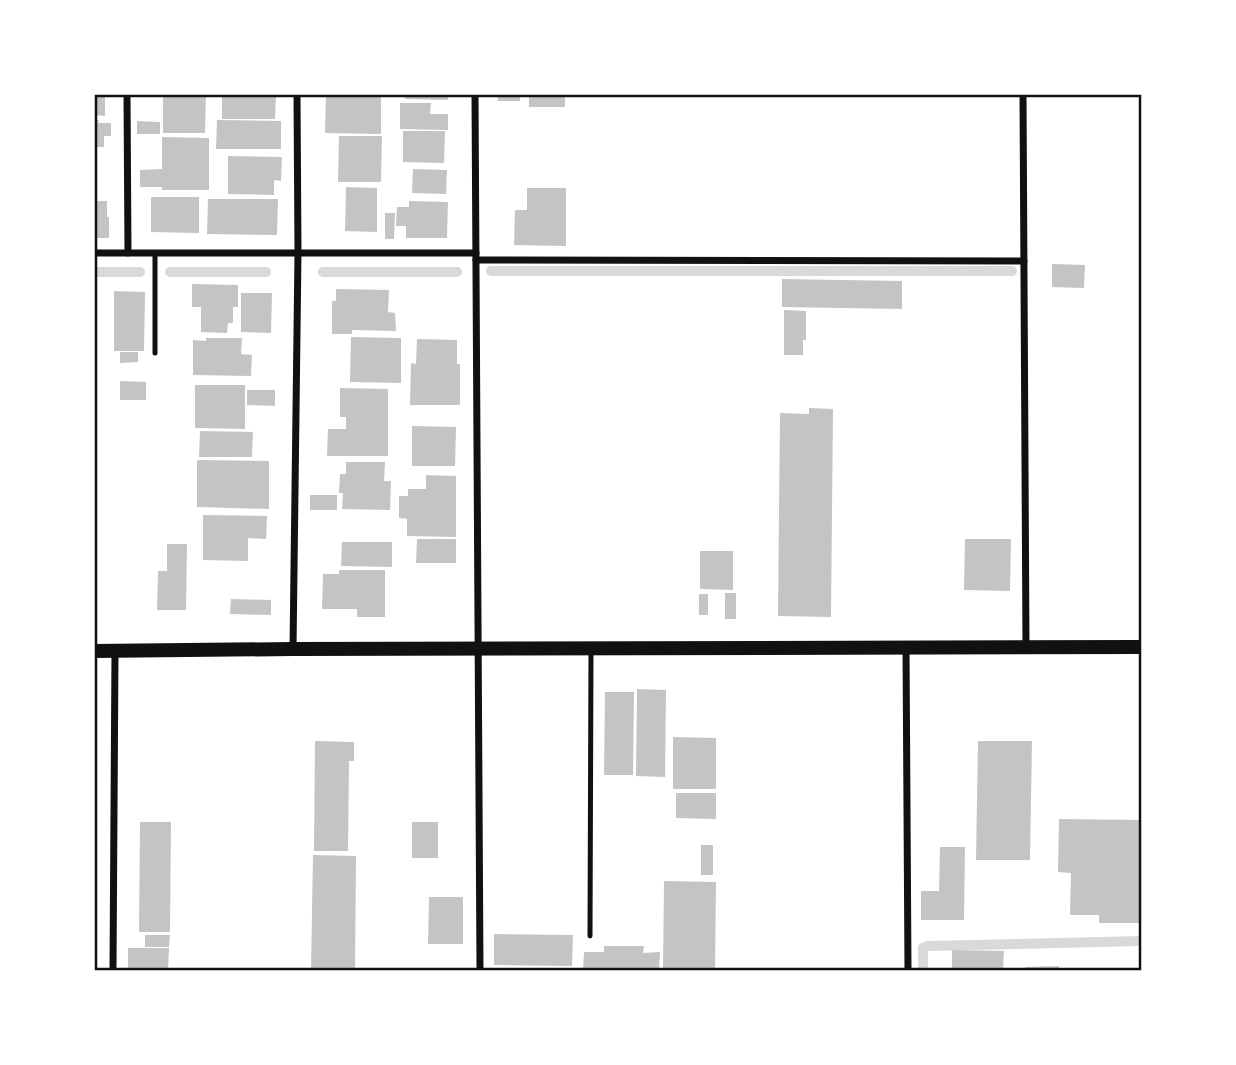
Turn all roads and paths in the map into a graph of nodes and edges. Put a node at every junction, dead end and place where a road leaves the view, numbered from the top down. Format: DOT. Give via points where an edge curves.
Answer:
graph roads {
  1 [pos="127,94"];
  2 [pos="297,94"];
  3 [pos="475,94"];
  4 [pos="1023,94"];
  5 [pos="94,253"];
  6 [pos="128,253"];
  7 [pos="155,253"];
  8 [pos="298,253"];
  9 [pos="476,256"];
  10 [pos="1024,261"];
  11 [pos="155,353"];
  12 [pos="906,648"];
  13 [pos="1026,648"];
  14 [pos="1142,648"];
  15 [pos="293,649"];
  16 [pos="479,649"];
  17 [pos="590,649"];
  18 [pos="94,652"];
  19 [pos="115,652"];
  20 [pos="590,936"];
  21 [pos="113,971"];
  22 [pos="480,971"];
  23 [pos="908,971"];
  1 -- 6 [label="street"];
  2 -- 8 [label="street"];
  3 -- 9 [label="street"];
  4 -- 10 [label="street"];
  5 -- 6 [label="street"];
  6 -- 7 [label="street"];
  7 -- 8 [label="street"];
  7 -- 11 [label="lane"];
  8 -- 9 [label="street"];
  8 -- 15 [label="street"];
  9 -- 10 [label="street"];
  9 -- 16 [label="street"];
  10 -- 13 [label="street"];
  12 -- 13 [label="main road"];
  12 -- 17 [label="main road"];
  12 -- 23 [label="street"];
  13 -- 14 [label="main road"];
  15 -- 16 [label="main road"];
  15 -- 19 [label="main road"];
  16 -- 17 [label="main road"];
  16 -- 22 [label="street"];
  17 -- 20 [label="lane"];
  18 -- 19 [label="main road"];
  19 -- 21 [label="street"];
}
